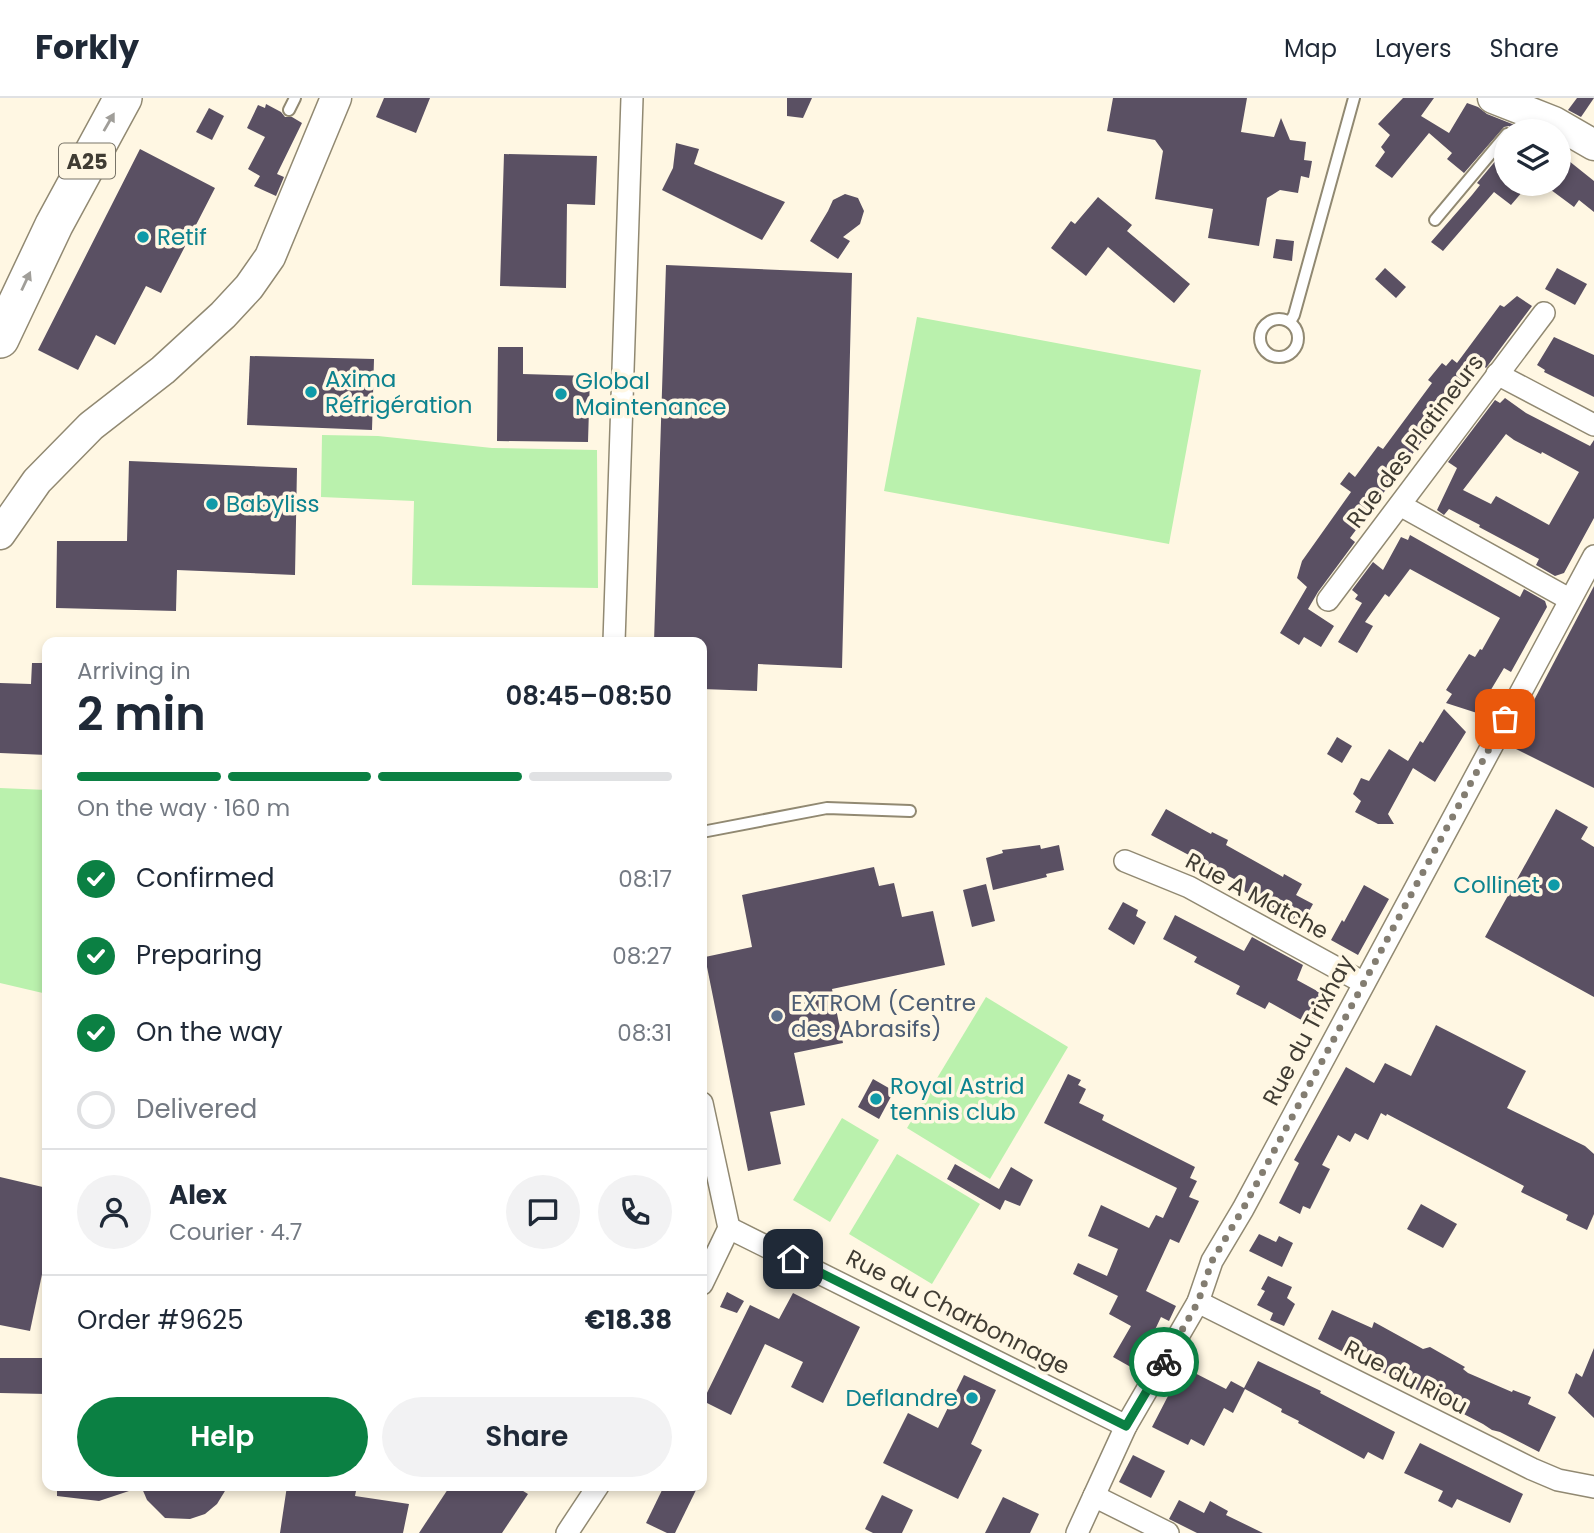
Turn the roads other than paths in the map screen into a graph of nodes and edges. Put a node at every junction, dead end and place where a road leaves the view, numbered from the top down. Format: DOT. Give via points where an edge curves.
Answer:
graph roads {
  1 [pos="123,98"];
  2 [pos="295,98"];
  3 [pos="336,98"];
  4 [pos="632,98"];
  5 [pos="1354,98"];
  6 [pos="1493,98"];
  7 [pos="289,110"];
  8 [pos="1509,119"];
  9 [pos="1571,132"];
  10 [pos="1594,145"];
  11 [pos="1494,148"];
  12 [pos="1435,220"];
  13 [pos="1544,313"];
  14 [pos="1290,322"];
  15 [pos="0,339"];
  16 [pos="1497,374"];
  17 [pos="1594,425"];
  18 [pos="1400,505"];
  19 [pos="0,534"];
  20 [pos="1594,556"];
  21 [pos="1569,599"];
  22 [pos="1328,600"];
  23 [pos="614,637"];
  24 [pos="910,811"];
  25 [pos="707,831"];
  26 [pos="1125,860"];
  27 [pos="1364,983"];
  28 [pos="707,1126"];
  29 [pos="729,1228"];
  30 [pos="707,1274"];
  31 [pos="1198,1302"];
  32 [pos="1126,1426"];
  33 [pos="1594,1486"];
  34 [pos="595,1491"];
  35 [pos="1094,1496"];
  36 [pos="567,1533"];
  37 [pos="1077,1533"];
  38 [pos="1168,1533"];
  15 -- 1 [label="highway, A25, one-way" via="54,225"];
  2 -- 7 [label="lane"];
  3 -- 19 [label="main road" via="270,257 249,287 163,370 91,426 37,481"];
  4 -- 23 [label="street"];
  5 -- 14 [label="lane"];
  6 -- 8 [label="main road"];
  9 -- 10 [label="main road"];
  11 -- 12 [label="lane"];
  13 -- 16 [label="street, Rue des Platineurs"];
  16 -- 17 [label="street"];
  16 -- 18 [label="street, Rue des Platineurs"];
  18 -- 21 [label="street"];
  18 -- 22 [label="street, Rue des Platineurs"];
  20 -- 21 [label="street, Rue du Trixhay"];
  21 -- 27 [label="street, Rue du Trixhay"];
  24 -- 25 [label="lane" via="827,808"];
  26 -- 27 [label="street, Rue A Matche" via="1189,887"];
  27 -- 31 [label="street, Rue du Trixhay" via="1212,1261"];
  28 -- 29 [label="street"];
  29 -- 30 [label="street"];
  29 -- 32 [label="street, Rue du Charbonnage"];
  31 -- 32 [label="street, Rue du Trixhay"];
  31 -- 33 [label="street, Rue du Riou" via="1532,1469 1558,1480"];
  32 -- 35 [label="street, Rue du Trixhay"];
  34 -- 36 [label="street"];
  35 -- 37 [label="street, Rue du Trixhay"];
  35 -- 38 [label="street"];
}
